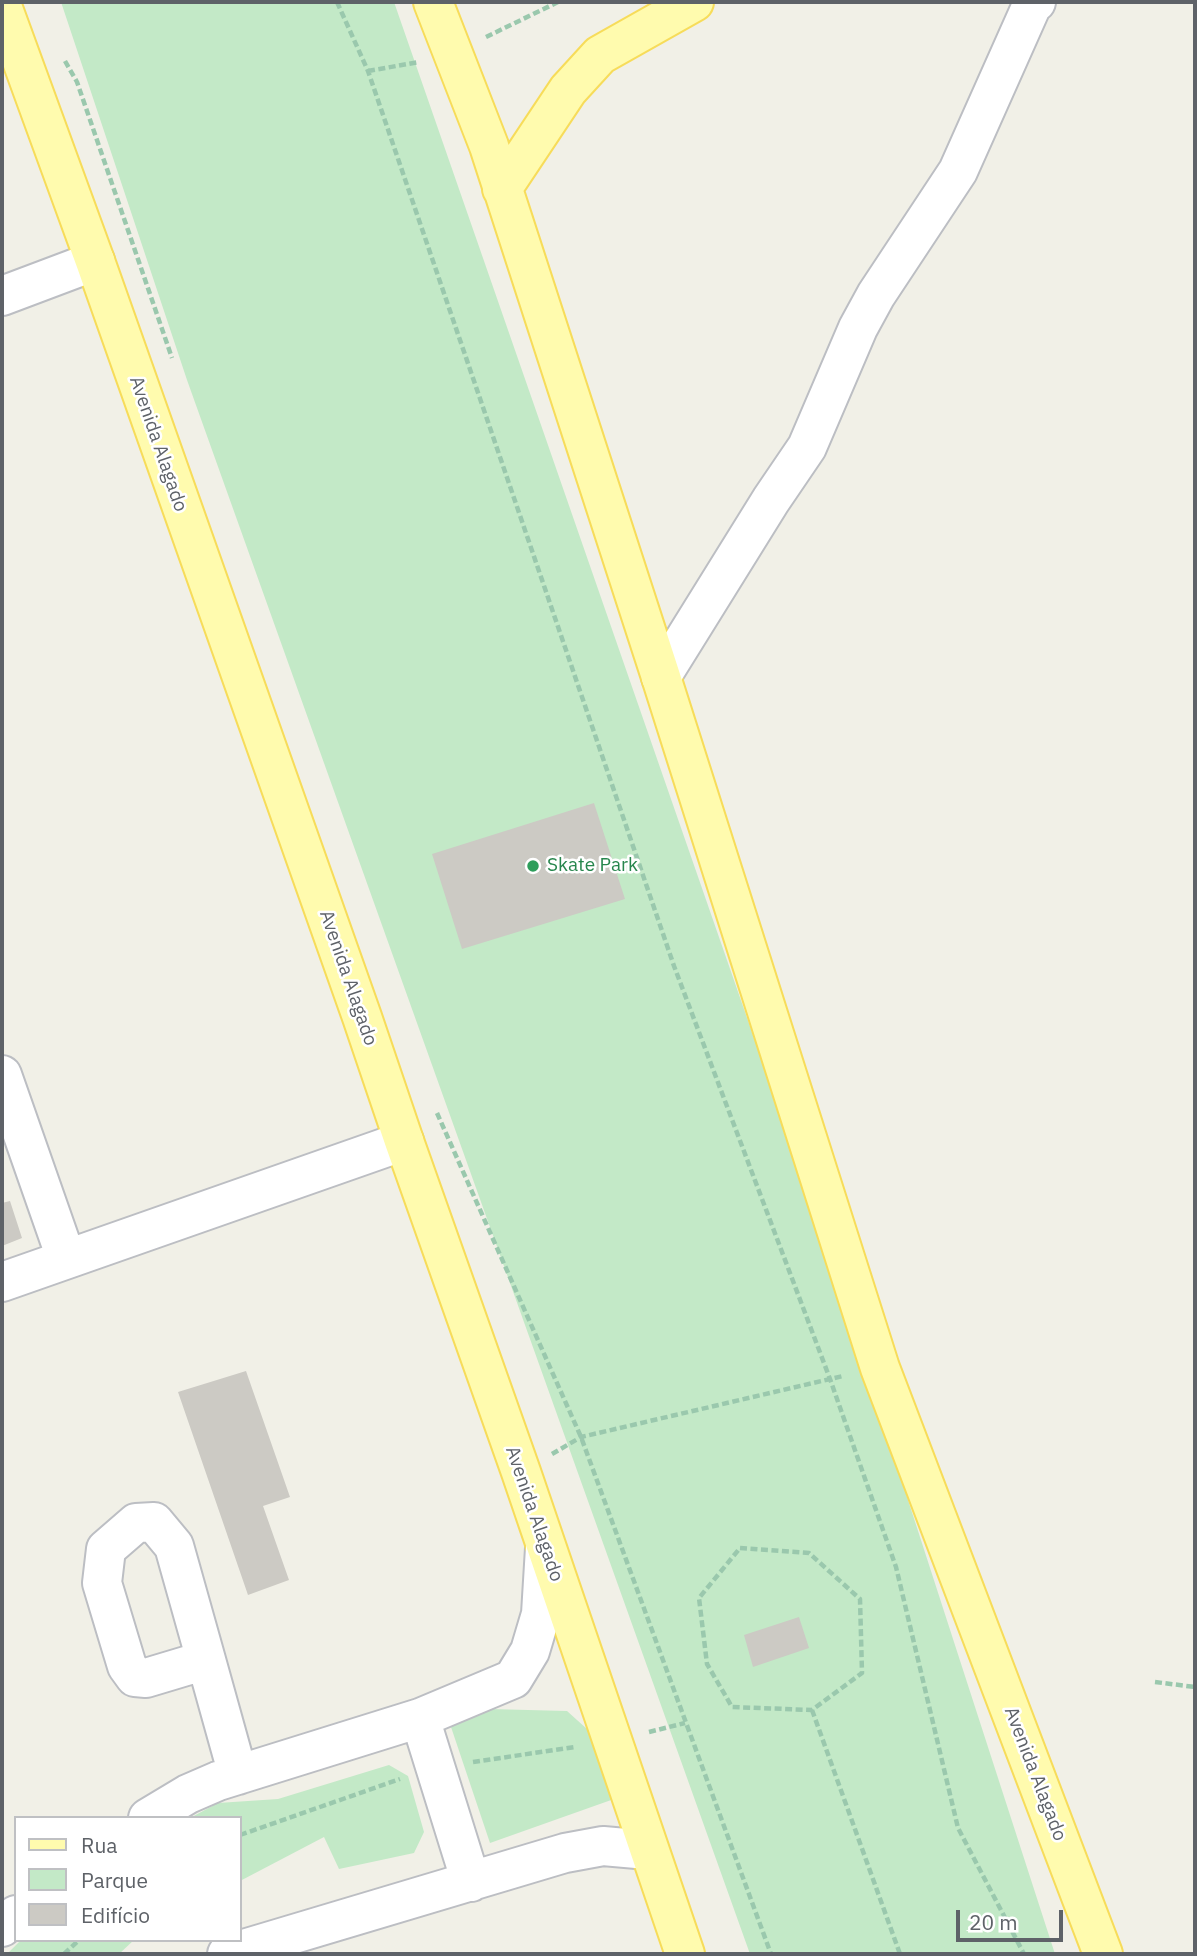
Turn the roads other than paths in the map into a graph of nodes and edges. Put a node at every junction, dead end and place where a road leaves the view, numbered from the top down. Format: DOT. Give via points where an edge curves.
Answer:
graph roads {
  1 [pos="433,2"];
  2 [pos="694,2"];
  3 [pos="1036,2"];
  4 [pos="2,6"];
  5 [pos="502,189"];
  6 [pos="95,261"];
  7 [pos="2,296"];
  8 [pos="661,677"];
  9 [pos="2,1075"];
  10 [pos="404,1140"];
  11 [pos="66,1258"];
  12 [pos="2,1282"];
  13 [pos="545,1548"];
  14 [pos="206,1660"];
  15 [pos="420,1718"];
  16 [pos="238,1776"];
  17 [pos="151,1816"];
  18 [pos="648,1850"];
  19 [pos="471,1882"];
  20 [pos="227,1954"];
  21 [pos="685,1954"];
  22 [pos="1103,1954"];
  1 -- 5 [label="main road, Avenida Alagado"];
  2 -- 5 [label="main road" via="600,55 568,90"];
  3 -- 8 [label="street" via="958,171 858,328 807,447"];
  4 -- 6 [label="main road, Avenida Alagado"];
  5 -- 8 [label="main road, Avenida Alagado"];
  6 -- 7 [label="street"];
  6 -- 10 [label="main road, Avenida Alagado"];
  8 -- 22 [label="main road, Avenida Alagado" via="880,1367"];
  9 -- 11 [label="street"];
  10 -- 11 [label="street"];
  10 -- 13 [label="main road, Avenida Alagado"];
  11 -- 12 [label="street"];
  13 -- 15 [label="street" via="541,1614 530,1651 513,1679"];
  13 -- 18 [label="main road, Avenida Alagado"];
  14 -- 16 [label="street"];
  15 -- 16 [label="street"];
  15 -- 19 [label="street"];
  16 -- 17 [label="street" via="188,1794"];
  18 -- 19 [label="street" via="603,1846"];
  18 -- 21 [label="main road, Avenida Alagado"];
  19 -- 20 [label="street"];
}
